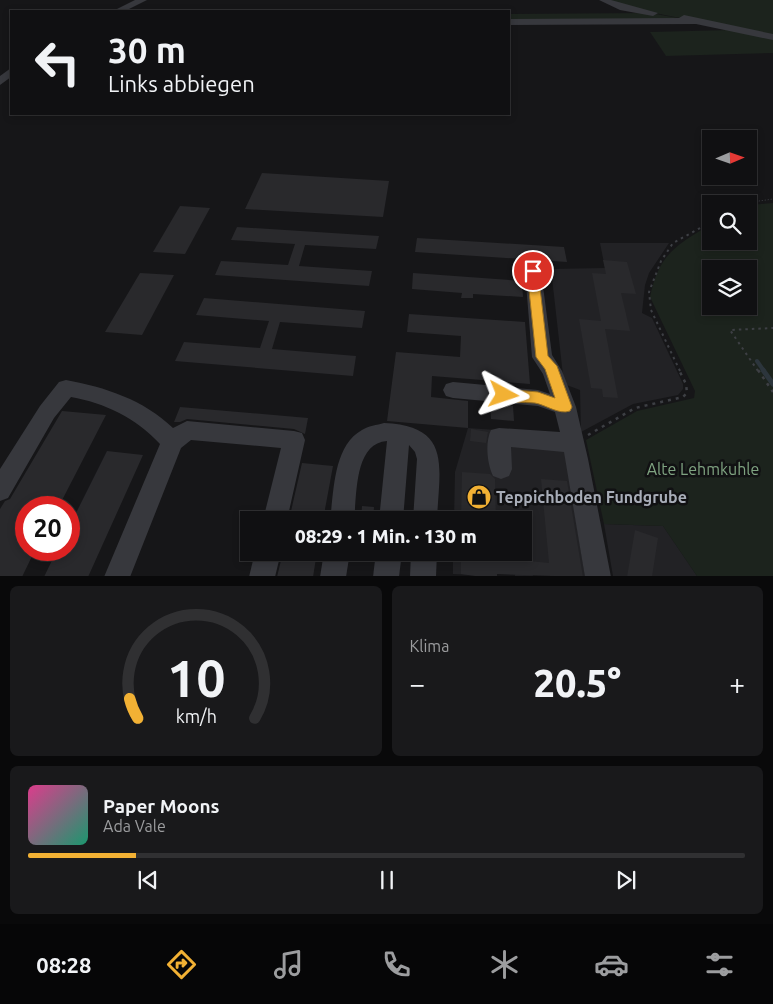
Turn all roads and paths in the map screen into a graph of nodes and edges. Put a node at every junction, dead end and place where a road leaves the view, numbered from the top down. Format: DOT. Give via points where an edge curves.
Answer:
graph roads {
  1 [pos="143,0"];
  2 [pos="603,0"];
  3 [pos="120,10"];
  4 [pos="695,21"];
  5 [pos="510,22"];
  6 [pos="773,37"];
  7 [pos="10,72"];
  8 [pos="0,82"];
  9 [pos="773,199"];
  10 [pos="757,201"];
  11 [pos="702,227"];
  12 [pos="533,271"];
  13 [pos="773,328"];
  14 [pos="771,387"];
  15 [pos="453,390"];
  16 [pos="773,392"];
  17 [pos="565,407"];
  18 [pos="399,433"];
  19 [pos="172,442"];
  20 [pos="573,443"];
  21 [pos="501,469"];
  22 [pos="0,490"];
  23 [pos="277,511"];
  24 [pos="343,511"];
  25 [pos="393,511"];
  26 [pos="425,511"];
  27 [pos="266,561"];
  28 [pos="336,561"];
  29 [pos="388,561"];
  30 [pos="423,561"];
  31 [pos="116,576"];
  32 [pos="262,576"];
  33 [pos="333,576"];
  34 [pos="386,576"];
  35 [pos="422,576"];
  36 [pos="598,576"];
  1 -- 3 [label="street"];
  2 -- 4 [label="street" via="623,8"];
  4 -- 5 [label="street"];
  4 -- 6 [label="street"];
  7 -- 8 [label="street"];
  9 -- 10 [label="path"];
  11 -- 20 [label="path" via="673,243 661,261 649,292 651,310 686,384 687,393 683,397 635,408"];
  12 -- 17 [label="street" via="542,357 551,366"];
  13 -- 14 [label="path" via="730,330"];
  14 -- 16 [label="path"];
  15 -- 17 [label="street" via="538,398"];
  17 -- 20 [label="street"];
  18 -- 24 [label="street" via="374,432 357,446 352,455"];
  18 -- 25 [label="street"];
  18 -- 26 [label="street" via="418,439 427,450"];
  19 -- 22 [label="street" via="137,411 97,395 66,388 47,412"];
  19 -- 23 [label="street" via="187,430 294,440"];
  19 -- 31 [label="street"];
  20 -- 21 [label="street" via="499,437"];
  20 -- 36 [label="street"];
  27 -- 32 [label="street"];
  28 -- 33 [label="street"];
  29 -- 34 [label="street"];
  30 -- 35 [label="street"];
}
